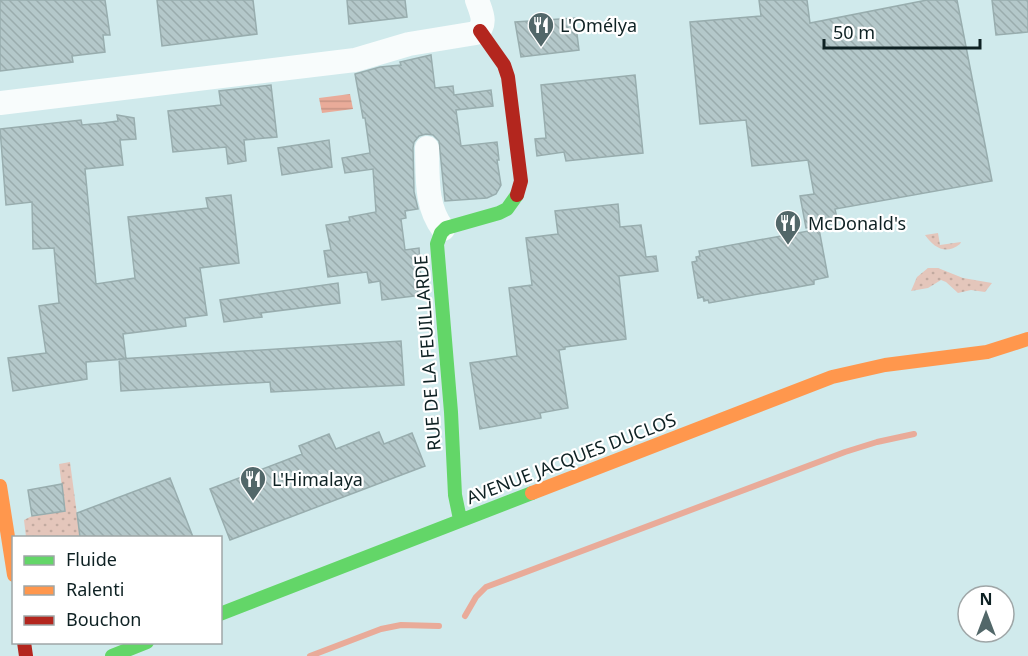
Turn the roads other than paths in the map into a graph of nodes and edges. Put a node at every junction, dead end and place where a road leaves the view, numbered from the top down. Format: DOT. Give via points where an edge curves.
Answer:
graph roads {
  1 [pos="477,0"];
  2 [pos="480,31"];
  3 [pos="0,102"];
  4 [pos="427,148"];
  5 [pos="443,229"];
  6 [pos="1028,339"];
  7 [pos="941,358"];
  8 [pos="1008,358"];
  9 [pos="0,486"];
  10 [pos="460,519"];
  11 [pos="12,562"];
  12 [pos="222,613"];
  13 [pos="142,644"];
  14 [pos="112,656"];
  1 -- 2 [label="street" via="483,20"];
  2 -- 3 [label="street" via="337,63"];
  2 -- 5 [label="main road" via="508,77 519,193 515,202 501,213"];
  4 -- 5 [label="street" via="430,202"];
  5 -- 10 [label="main road, RUE DE LA FEUILLARDE" via="438,258"];
  6 -- 7 [label="main road, AVENUE JACQUES DUCLOS" via="987,352"];
  7 -- 8 [label="main road, AVENUE JACQUES DUCLOS"];
  7 -- 10 [label="main road, AVENUE JACQUES DUCLOS" via="832,377"];
  9 -- 11 [label="main road"];
  10 -- 12 [label="main road, AVENUE JACQUES DUCLOS"];
  13 -- 14 [label="main road"];
}
